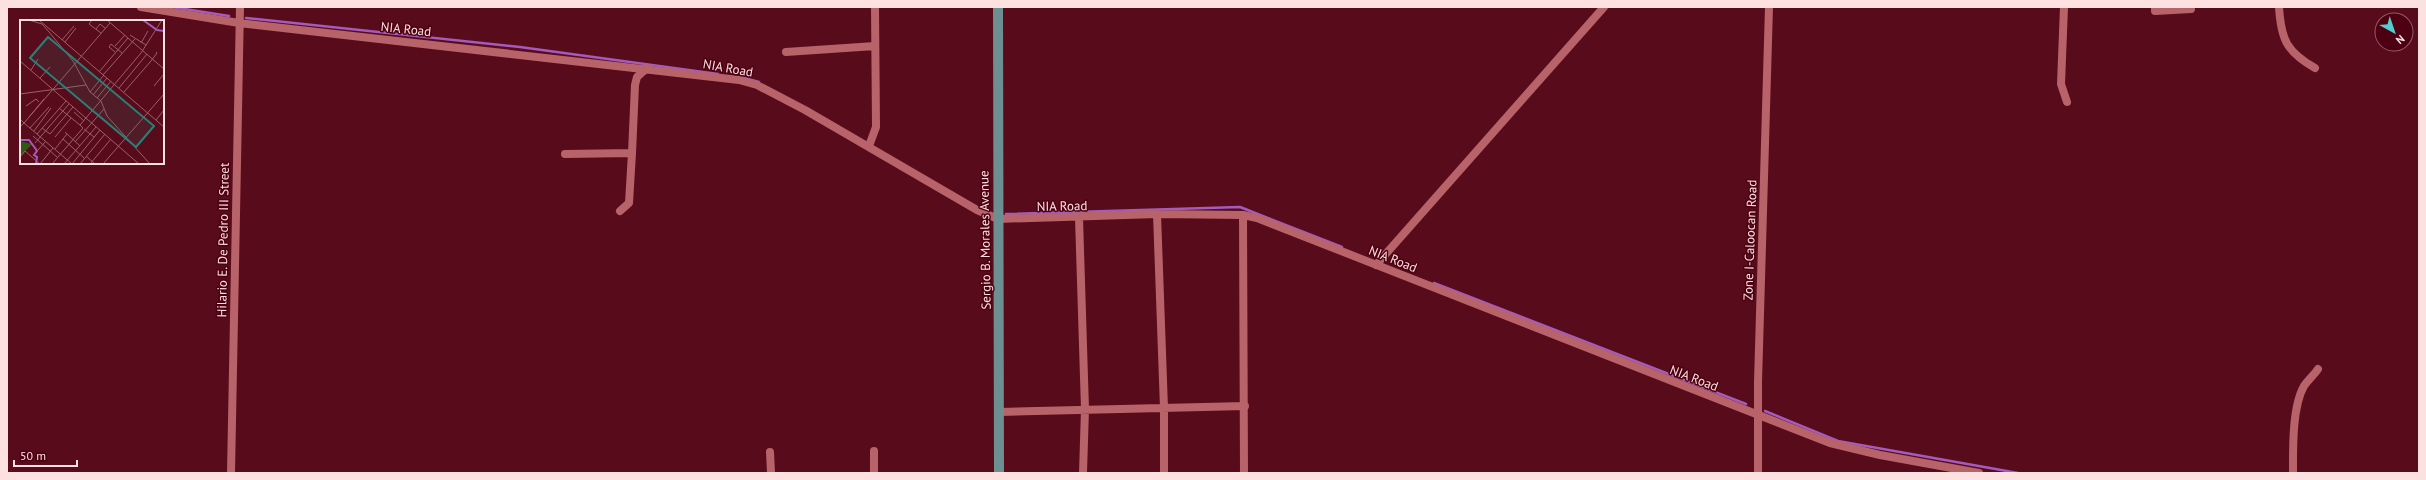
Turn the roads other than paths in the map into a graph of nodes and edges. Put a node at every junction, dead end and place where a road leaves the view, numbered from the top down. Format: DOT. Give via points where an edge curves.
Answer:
graph roads {
  1 [pos="141,7"];
  2 [pos="240,7"];
  3 [pos="875,7"];
  4 [pos="998,7"];
  5 [pos="1604,7"];
  6 [pos="1769,7"];
  7 [pos="2064,7"];
  8 [pos="2155,7"];
  9 [pos="2279,7"];
  10 [pos="2191,9"];
  11 [pos="239,23"];
  12 [pos="875,46"];
  13 [pos="786,52"];
  14 [pos="647,68"];
  15 [pos="2315,68"];
  16 [pos="2068,102"];
  17 [pos="870,142"];
  18 [pos="632,153"];
  19 [pos="565,154"];
  20 [pos="620,211"];
  21 [pos="1157,214"];
  22 [pos="1243,215"];
  23 [pos="1079,218"];
  24 [pos="998,219"];
  25 [pos="1376,265"];
  26 [pos="2318,369"];
  27 [pos="1245,406"];
  28 [pos="1164,408"];
  29 [pos="1085,409"];
  30 [pos="1000,412"];
  31 [pos="1758,416"];
  32 [pos="874,451"];
  33 [pos="770,452"];
  34 [pos="230,473"];
  35 [pos="771,473"];
  36 [pos="874,473"];
  37 [pos="999,473"];
  38 [pos="1083,473"];
  39 [pos="1164,473"];
  40 [pos="1244,473"];
  41 [pos="1758,473"];
  42 [pos="1979,473"];
  43 [pos="2293,473"];
  1 -- 11 [label="street, NIA Road"];
  2 -- 11 [label="street, Hilario E. De Pedro III Street"];
  3 -- 12 [label="street"];
  4 -- 24 [label="main road, Sergio B. Morales Avenue"];
  5 -- 25 [label="street"];
  6 -- 31 [label="street, Zone I-Caloocan Road"];
  7 -- 16 [label="street" via="2061,84"];
  8 -- 10 [label="street" via="2155,11"];
  9 -- 15 [label="street" via="2289,49"];
  11 -- 14 [label="street, NIA Road"];
  11 -- 34 [label="street, Hilario E. De Pedro III Street"];
  12 -- 13 [label="street"];
  12 -- 17 [label="street" via="876,127"];
  14 -- 17 [label="street, NIA Road" via="739,80 758,85"];
  14 -- 18 [label="street" via="637,77 635,85"];
  17 -- 24 [label="street, NIA Road" via="978,210"];
  18 -- 19 [label="street"];
  18 -- 20 [label="street" via="629,203"];
  21 -- 22 [label="street, NIA Road"];
  21 -- 23 [label="street, NIA Road"];
  21 -- 28 [label="street"];
  22 -- 25 [label="street, NIA Road" via="1272,223"];
  22 -- 27 [label="street"];
  23 -- 24 [label="street, NIA Road"];
  23 -- 29 [label="street"];
  24 -- 30 [label="main road, Sergio B. Morales Avenue"];
  25 -- 31 [label="street, NIA Road"];
  26 -- 43 [label="street" via="2304,387 2298,405 2292,448"];
  27 -- 28 [label="street"];
  27 -- 40 [label="street"];
  28 -- 29 [label="street"];
  28 -- 39 [label="street"];
  29 -- 30 [label="street"];
  29 -- 38 [label="street"];
  30 -- 37 [label="main road, Sergio B. Morales Avenue"];
  31 -- 41 [label="street, Zone I-Caloocan Road"];
  31 -- 42 [label="street, NIA Road" via="1852,449"];
  32 -- 36 [label="street"];
  33 -- 35 [label="street"];
}
